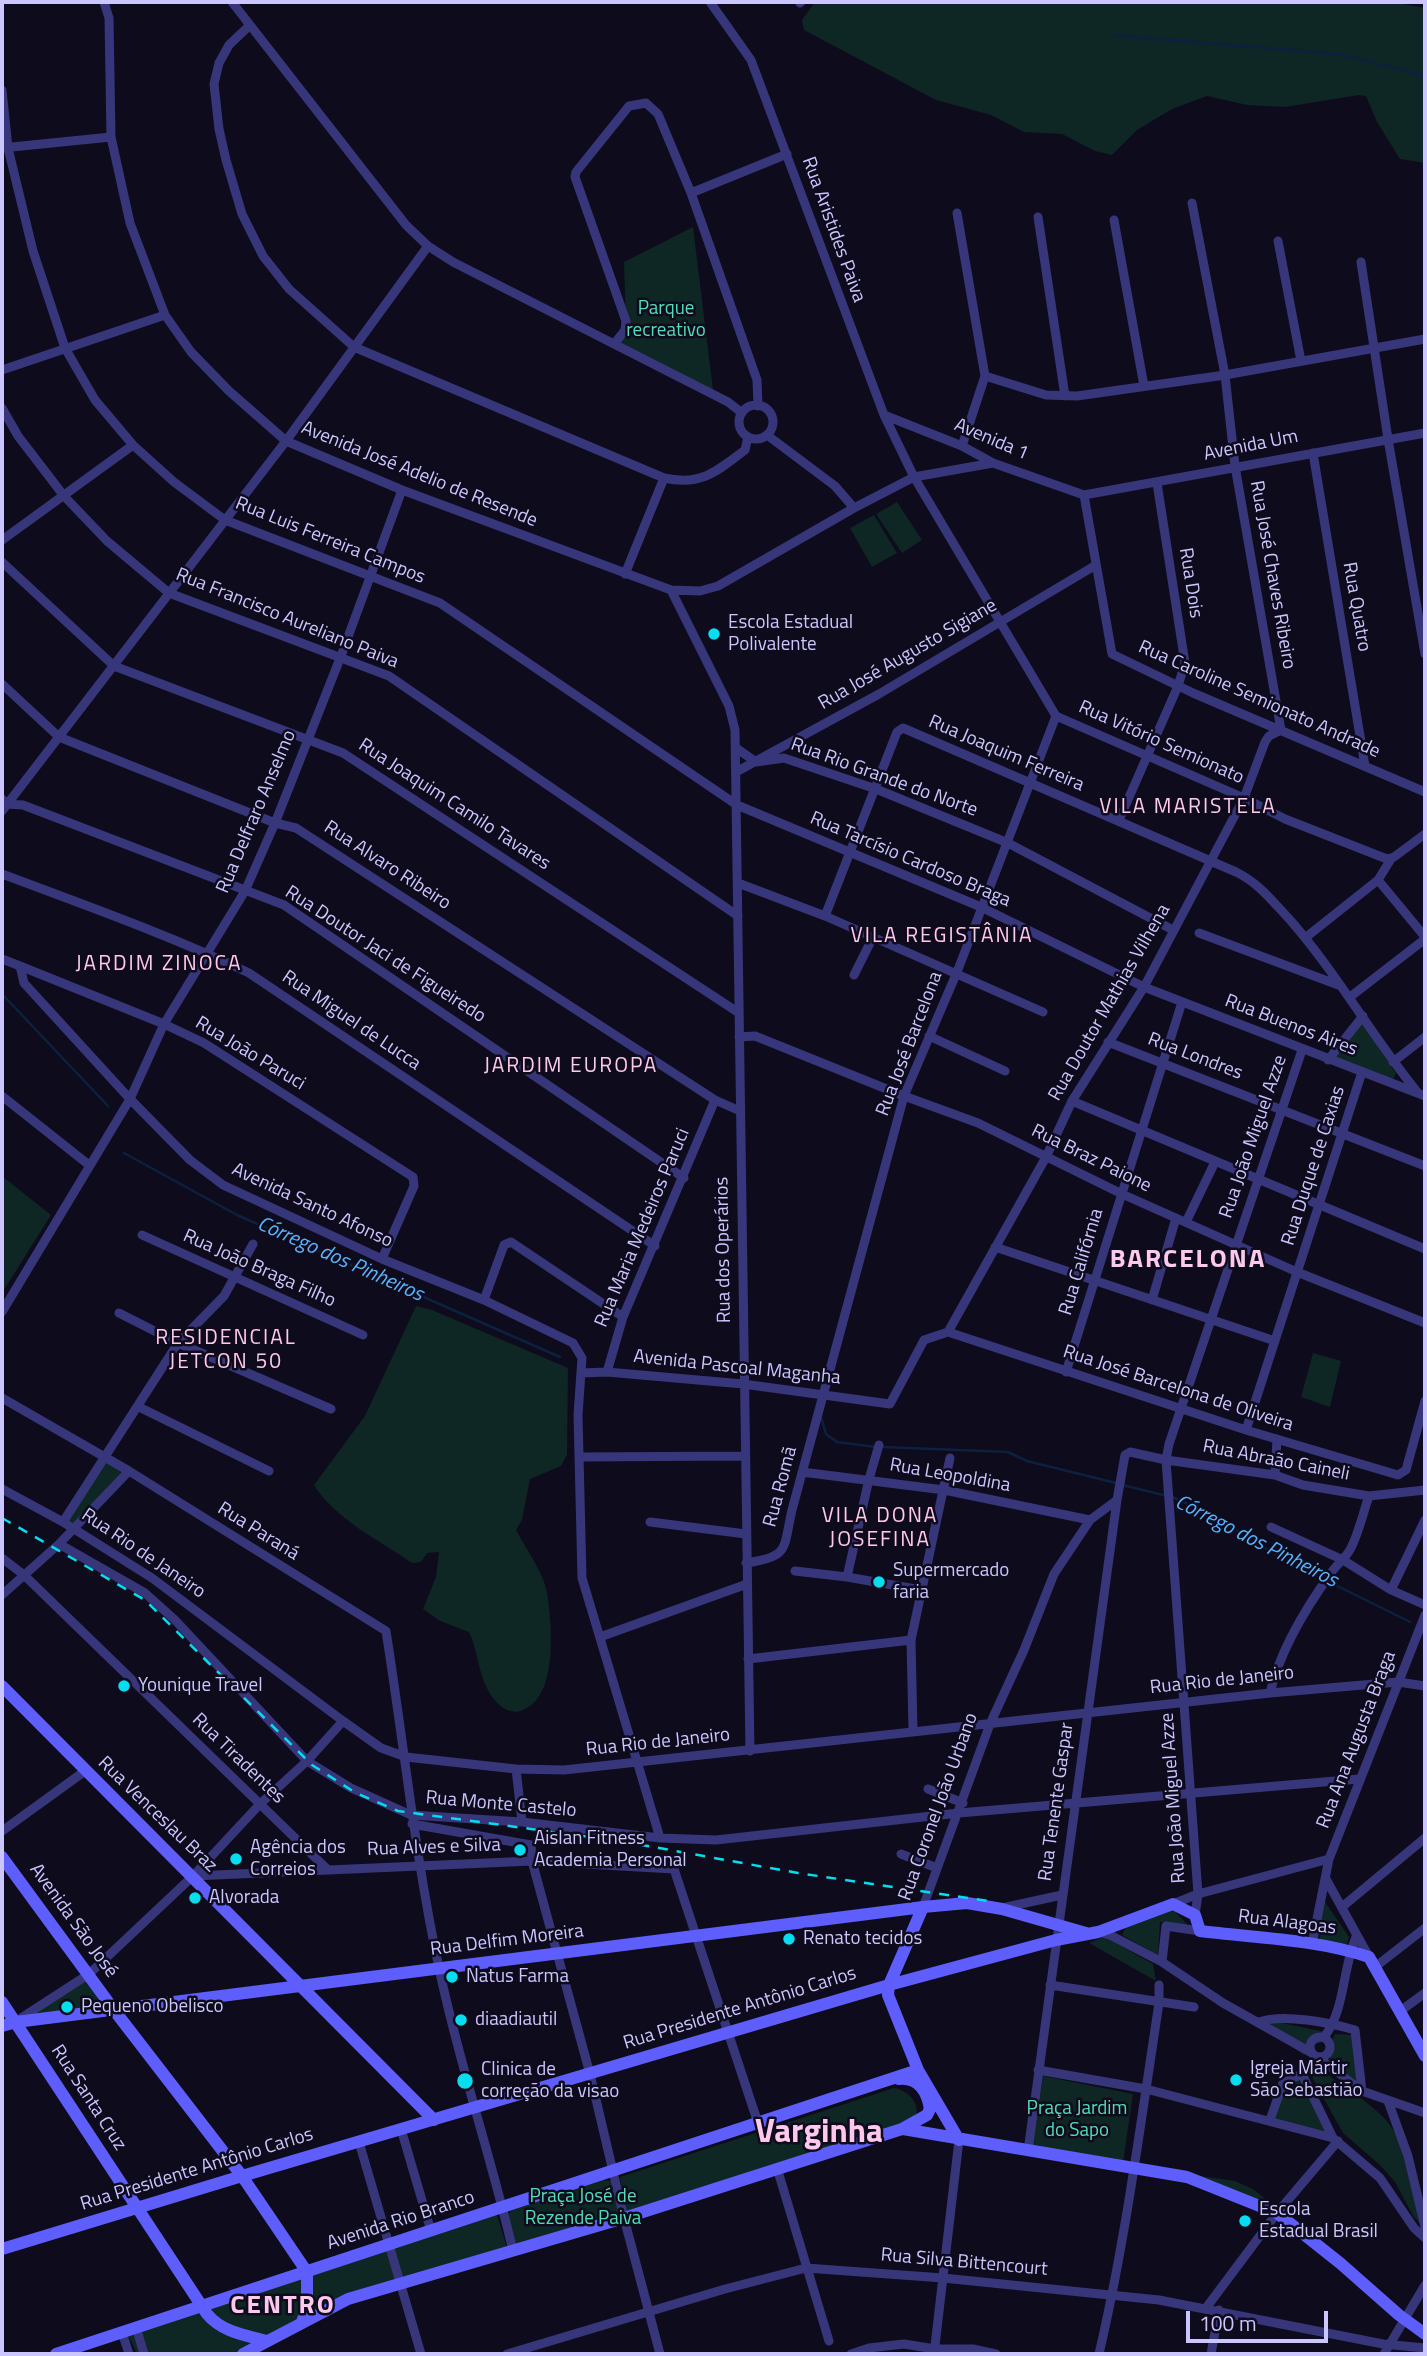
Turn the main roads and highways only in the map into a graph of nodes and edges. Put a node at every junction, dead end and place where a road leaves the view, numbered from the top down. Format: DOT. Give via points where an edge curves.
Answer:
graph roads {
  1 [pos="2,1686"];
  2 [pos="2,1857"];
  3 [pos="923,1907"];
  4 [pos="1200,1931"];
  5 [pos="1094,1933"];
  6 [pos="300,1985"];
  7 [pos="889,1985"];
  8 [pos="2,2002"];
  9 [pos="114,2010"];
  10 [pos="16,2022"];
  11 [pos="2,2026"];
  12 [pos="1425,2056"];
  13 [pos="918,2070"];
  14 [pos="892,2080"];
  15 [pos="434,2120"];
  16 [pos="902,2129"];
  17 [pos="959,2140"];
  18 [pos="242,2176"];
  19 [pos="136,2208"];
  20 [pos="2,2249"];
  21 [pos="307,2272"];
  22 [pos="201,2306"];
  23 [pos="302,2322"];
  24 [pos="1425,2334"];
  25 [pos="267,2341"];
  26 [pos="56,2354"];
  27 [pos="243,2354"];
  1 -- 6 [label="main road, Rua Venceslau Braz"];
  2 -- 9 [label="main road, Avenida São José"];
  3 -- 5 [label="main road, Rua Delfim Moreira" via="967,1903"];
  3 -- 6 [label="main road, Rua Delfim Moreira"];
  3 -- 7 [label="main road, Rua Coronel João Urbano"];
  4 -- 5 [label="main road, Rua Presidente Antônio Carlos" via="1195,1915 1173,1904"];
  4 -- 12 [label="main road, Rua Alagoas" via="1349,1950 1372,1962"];
  5 -- 7 [label="main road, Rua Presidente Antônio Carlos"];
  6 -- 9 [label="main road, Rua Delfim Moreira"];
  6 -- 15 [label="main road, Rua Venceslau Braz"];
  7 -- 13 [label="main road" via="888,1995"];
  7 -- 15 [label="main road, Rua Presidente Antônio Carlos"];
  8 -- 10 [label="main road, Rua Santa Cruz"];
  9 -- 10 [label="main road, Rua Delfim Moreira"];
  9 -- 18 [label="main road, Avenida São José"];
  10 -- 11 [label="main road, Rua Delfim Moreira"];
  10 -- 19 [label="main road, Rua Santa Cruz"];
  13 -- 14 [label="main road, Avenida Rio Branco"];
  13 -- 17 [label="main road"];
  14 -- 16 [label="main road" via="913,2080 929,2104 927,2115"];
  14 -- 21 [label="main road, Avenida Rio Branco"];
  15 -- 18 [label="main road, Rua Presidente Antônio Carlos"];
  16 -- 17 [label="main road"];
  16 -- 23 [label="main road" via="624,2218 348,2299"];
  17 -- 24 [label="main road" via="1186,2177 1277,2213"];
  18 -- 19 [label="main road, Rua Presidente Antônio Carlos"];
  18 -- 21 [label="main road, Avenida São José"];
  19 -- 20 [label="main road, Rua Presidente Antônio Carlos"];
  19 -- 22 [label="main road, Rua Santa Cruz"];
  21 -- 22 [label="main road, Avenida Rio Branco"];
  21 -- 23 [label="main road" via="307,2308"];
  22 -- 25 [label="main road, Rua Santa Cruz" via="225,2329"];
  22 -- 26 [label="main road, Avenida Rio Branco"];
  23 -- 25 [label="main road"];
  25 -- 27 [label="main road"];
}
